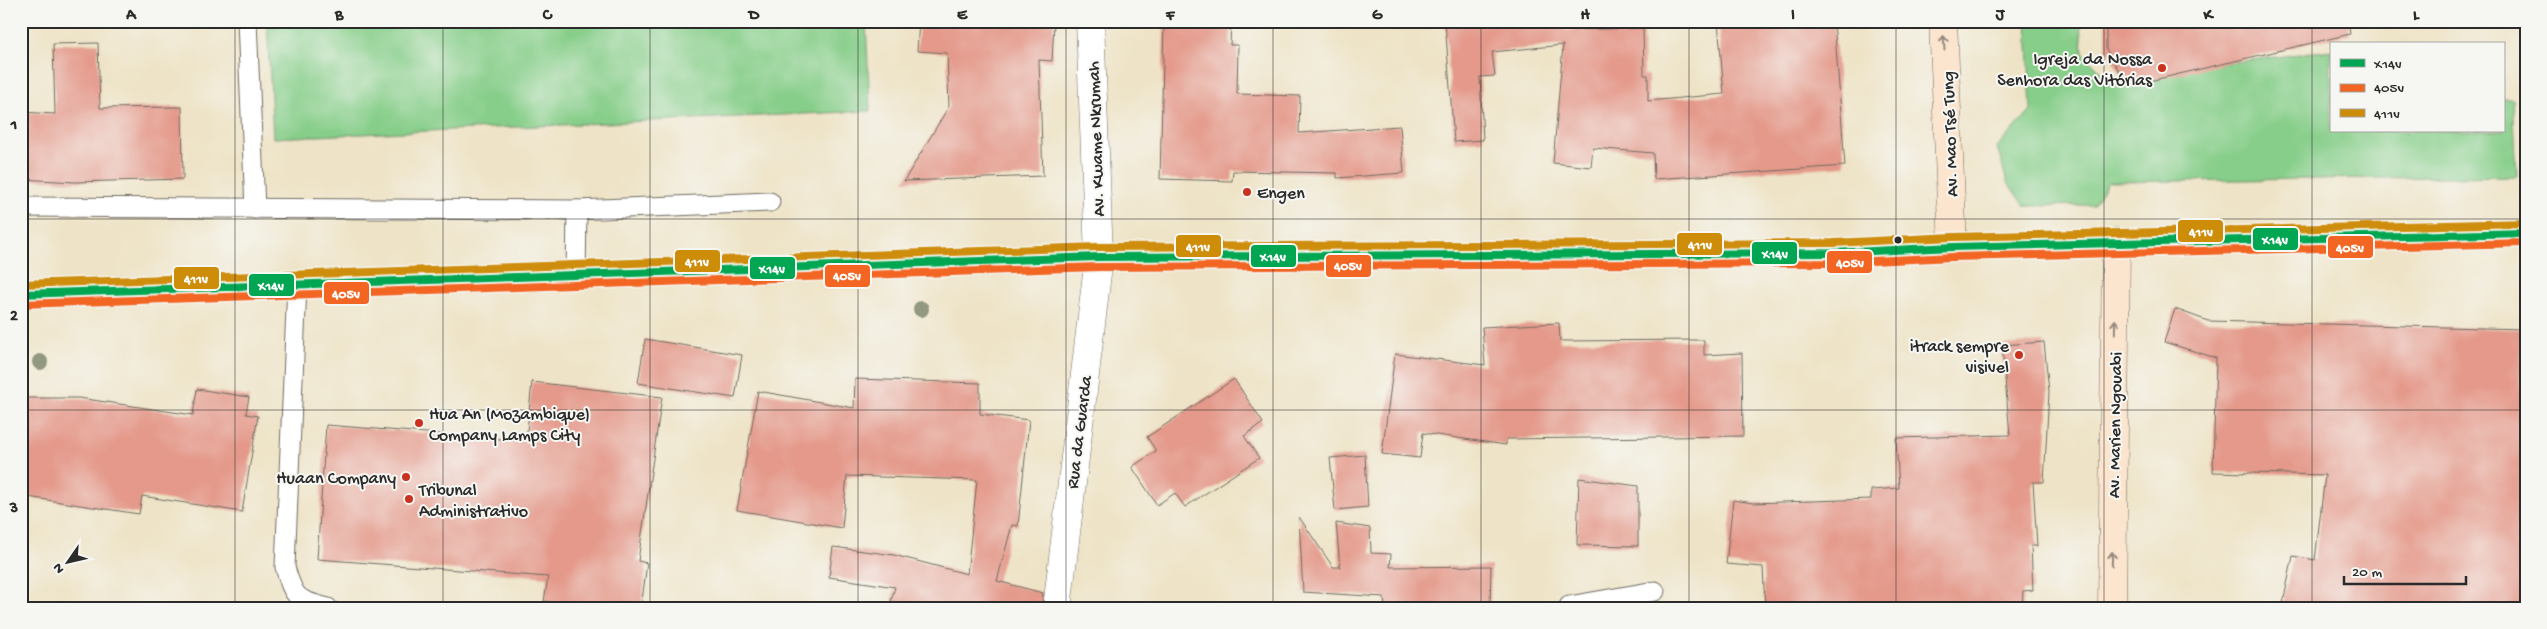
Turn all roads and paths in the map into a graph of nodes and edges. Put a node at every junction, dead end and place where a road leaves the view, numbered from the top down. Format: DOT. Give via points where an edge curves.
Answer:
graph roads {
  1 [pos="247,21"];
  2 [pos="1090,21"];
  3 [pos="1943,21"];
  4 [pos="770,202"];
  5 [pos="21,208"];
  6 [pos="255,209"];
  7 [pos="577,210"];
  8 [pos="2526,233"];
  9 [pos="2116,242"];
  10 [pos="1953,246"];
  11 [pos="1099,257"];
  12 [pos="576,275"];
  13 [pos="297,285"];
  14 [pos="21,294"];
  15 [pos="1655,591"];
  16 [pos="328,608"];
  17 [pos="1057,608"];
  18 [pos="1569,608"];
  19 [pos="2112,608"];
  1 -- 6 [label="lane"];
  2 -- 11 [label="street, Av. Kwame Nkrumah"];
  10 -- 3 [label="main road, Av. Mao Tsé Tung, one-way"];
  4 -- 7 [label="lane"];
  5 -- 6 [label="lane"];
  6 -- 7 [label="lane"];
  7 -- 12 [label="lane"];
  8 -- 9 [label="main road"];
  9 -- 10 [label="main road"];
  19 -- 9 [label="main road, Av. Marien Ngouabi, one-way"];
  10 -- 11 [label="main road" via="1833,253"];
  11 -- 12 [label="main road"];
  11 -- 17 [label="street, Rua da Guarda"];
  12 -- 13 [label="main road"];
  13 -- 14 [label="main road"];
  13 -- 16 [label="lane" via="285,567 291,587 302,601"];
  15 -- 18 [label="lane"];
}
